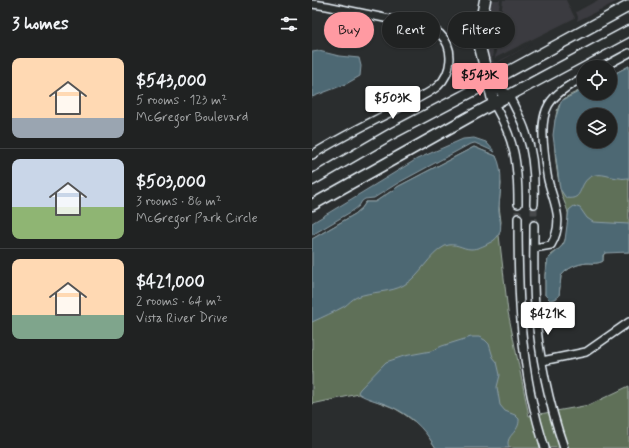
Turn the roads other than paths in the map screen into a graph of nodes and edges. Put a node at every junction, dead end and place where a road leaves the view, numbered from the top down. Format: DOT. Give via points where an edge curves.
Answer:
graph roads {
  1 [pos="485,0"];
  2 [pos="312,4"];
  3 [pos="629,6"];
  4 [pos="629,31"];
  5 [pos="629,53"];
  6 [pos="616,60"];
  7 [pos="577,81"];
  8 [pos="488,83"];
  9 [pos="509,96"];
  10 [pos="494,104"];
  11 [pos="312,155"];
  12 [pos="312,180"];
  13 [pos="518,204"];
  14 [pos="534,204"];
  15 [pos="312,205"];
  16 [pos="518,218"];
  17 [pos="534,225"];
  18 [pos="534,248"];
  19 [pos="629,322"];
  20 [pos="542,361"];
  21 [pos="545,448"];
  22 [pos="564,448"];
  1 -- 8 [label="main road" via="479,43"];
  2 -- 11 [label="street" via="423,26 440,35 450,51 449,69 444,78 430,91 339,138"];
  3 -- 8 [label="main road"];
  4 -- 9 [label="main road"];
  5 -- 6 [label="street"];
  7 -- 18 [label="street" via="557,94 544,114 542,133 558,226 551,245"];
  8 -- 9 [label="main road"];
  8 -- 10 [label="main road"];
  8 -- 12 [label="main road" via="393,133"];
  9 -- 10 [label="main road"];
  9 -- 14 [label="street" via="523,125 532,154 535,175"];
  10 -- 13 [label="street" via="515,153"];
  10 -- 15 [label="main road"];
  16 -- 21 [label="street" via="518,290 522,330 529,384"];
  17 -- 18 [label="street"];
  18 -- 20 [label="street" via="535,308"];
  19 -- 20 [label="street" via="586,352"];
  20 -- 22 [label="street" via="551,406"];
}
